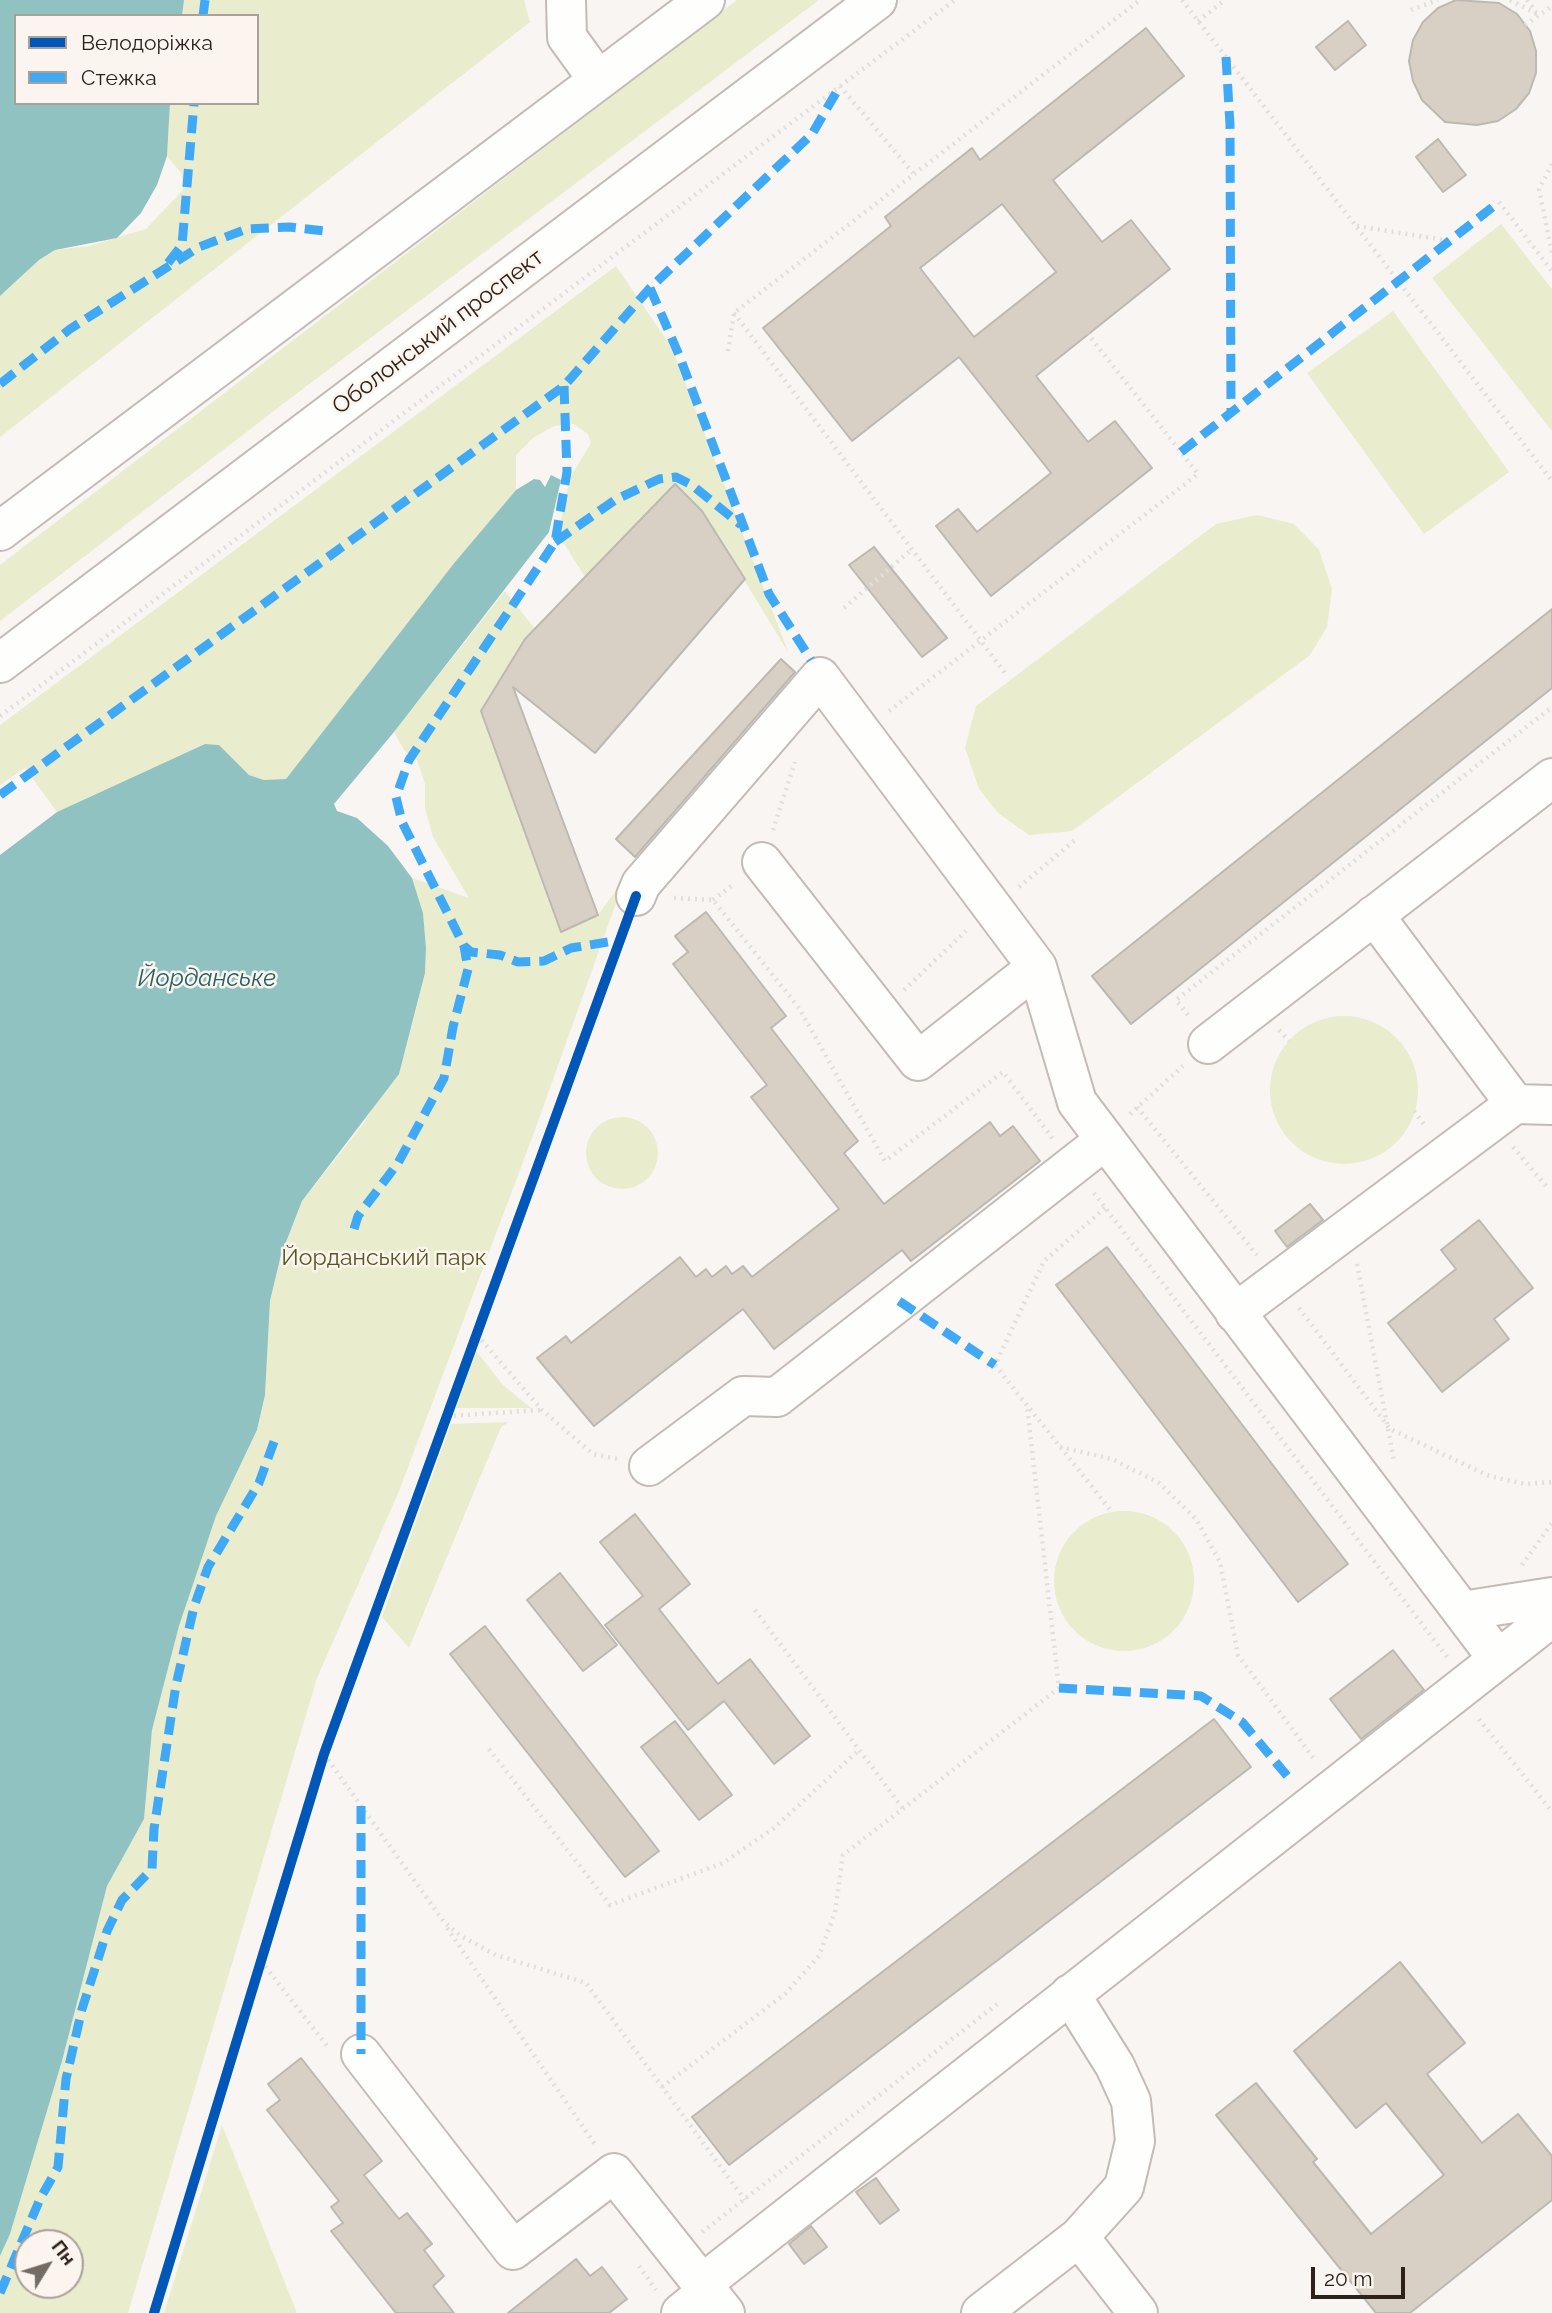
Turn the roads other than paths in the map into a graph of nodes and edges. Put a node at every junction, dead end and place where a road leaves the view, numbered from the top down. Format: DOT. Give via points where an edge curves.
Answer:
graph roads {
  1 [pos="566,0"];
  2 [pos="705,0"];
  3 [pos="877,0"];
  4 [pos="598,80"];
  5 [pos="0,531"];
  6 [pos="0,663"];
  7 [pos="1552,778"];
  8 [pos="762,862"];
  9 [pos="636,896"];
  10 [pos="1374,915"];
  11 [pos="1028,975"];
  12 [pos="1208,1044"];
  13 [pos="1515,1104"];
  14 [pos="1552,1105"];
  15 [pos="1104,1141"];
  16 [pos="1235,1312"];
  17 [pos="649,1466"];
  18 [pos="1552,1597"];
  19 [pos="1462,1611"];
  20 [pos="1552,1617"];
  21 [pos="1498,1659"];
  22 [pos="1070,1994"];
  23 [pos="361,2054"];
  24 [pos="1079,2237"];
  25 [pos="704,2300"];
  26 [pos="981,2313"];
  27 [pos="1138,2313"];
  1 -- 4 [label="main road" via="567,37"];
  2 -- 4 [label="main road"];
  3 -- 6 [label="main road, Оболонський проспект"];
  4 -- 5 [label="main road"];
  7 -- 10 [label="main road"];
  8 -- 11 [label="main road" via="918,1061"];
  9 -- 11 [label="main road" via="640,884 820,677"];
  10 -- 12 [label="main road"];
  10 -- 13 [label="main road"];
  11 -- 15 [label="main road" via="1055,1027 1077,1102"];
  13 -- 14 [label="main road"];
  13 -- 16 [label="main road"];
  15 -- 16 [label="main road"];
  15 -- 17 [label="main road" via="777,1397 743,1396"];
  16 -- 19 [label="main road"];
  18 -- 19 [label="main road"];
  19 -- 21 [label="main road"];
  20 -- 21 [label="main road"];
  21 -- 22 [label="main road"];
  22 -- 24 [label="main road" via="1131,2101 1135,2141 1124,2187"];
  22 -- 25 [label="main road"];
  23 -- 25 [label="main road" via="513,2250 614,2173 677,2252"];
  24 -- 26 [label="main road"];
  24 -- 27 [label="main road"];
}
